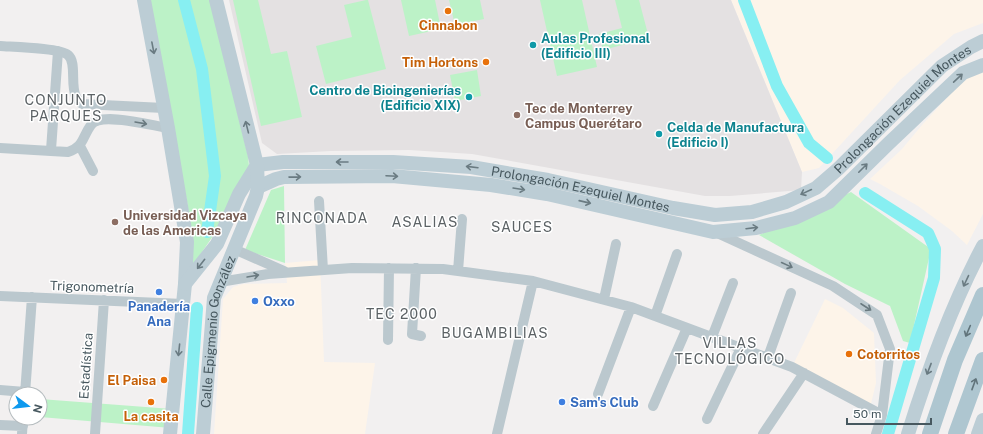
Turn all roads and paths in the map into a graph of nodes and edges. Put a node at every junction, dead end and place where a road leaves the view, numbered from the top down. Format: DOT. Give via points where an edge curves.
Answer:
graph roads {
  1 [pos="144,0"];
  2 [pos="216,0"];
  3 [pos="983,41"];
  4 [pos="0,46"];
  5 [pos="58,50"];
  6 [pos="983,65"];
  7 [pos="114,105"];
  8 [pos="164,108"];
  9 [pos="114,118"];
  10 [pos="168,128"];
  11 [pos="80,146"];
  12 [pos="0,148"];
  13 [pos="51,150"];
  14 [pos="256,165"];
  15 [pos="93,171"];
  16 [pos="258,187"];
  17 [pos="319,201"];
  18 [pos="462,218"];
  19 [pos="713,232"];
  20 [pos="616,244"];
  21 [pos="983,246"];
  22 [pos="234,249"];
  23 [pos="677,254"];
  24 [pos="389,268"];
  25 [pos="416,268"];
  26 [pos="323,270"];
  27 [pos="458,270"];
  28 [pos="286,272"];
  29 [pos="533,281"];
  30 [pos="220,282"];
  31 [pos="734,283"];
  32 [pos="185,284"];
  33 [pos="791,294"];
  34 [pos="983,295"];
  35 [pos="0,296"];
  36 [pos="32,297"];
  37 [pos="604,299"];
  38 [pos="104,300"];
  39 [pos="183,304"];
  40 [pos="631,307"];
  41 [pos="655,316"];
  42 [pos="688,328"];
  43 [pos="421,336"];
  44 [pos="712,337"];
  45 [pos="388,340"];
  46 [pos="741,348"];
  47 [pos="768,358"];
  48 [pos="983,360"];
  49 [pos="804,373"];
  50 [pos="26,386"];
  51 [pos="598,394"];
  52 [pos="653,406"];
  53 [pos="882,415"];
  54 [pos="707,419"];
  55 [pos="983,420"];
  56 [pos="95,434"];
  57 [pos="170,434"];
  58 [pos="203,434"];
  59 [pos="497,434"];
  60 [pos="763,434"];
  61 [pos="876,434"];
  62 [pos="908,434"];
  63 [pos="930,434"];
  64 [pos="956,434"];
  65 [pos="978,434"];
  1 -- 8 [label="main road, one-way"];
  14 -- 2 [label="main road, Calle Epigmenio González, one-way"];
  3 -- 14 [label="main road, Prolongación Ezequiel Montes, one-way" via="942,66 816,188 786,202 752,212 715,215 666,207 548,180 471,167 393,162 283,162"];
  4 -- 5 [label="street"];
  5 -- 7 [label="street" via="68,55 73,62 72,78 76,98 82,104"];
  5 -- 13 [label="street"];
  19 -- 6 [label="main road, Prolongación Ezequiel Montes, one-way" via="756,228 795,218 829,202 963,73"];
  7 -- 8 [label="street"];
  7 -- 9 [label="street"];
  8 -- 10 [label="main road"];
  9 -- 10 [label="street, one-way"];
  9 -- 11 [label="street" via="94,122"];
  10 -- 32 [label="main road" via="188,242"];
  11 -- 13 [label="street" via="68,152"];
  11 -- 15 [label="street"];
  12 -- 13 [label="street"];
  14 -- 16 [label="main road, Calle Epigmenio González"];
  14 -- 32 [label="main road, one-way" via="217,244"];
  16 -- 19 [label="main road, Prolongación Ezequiel Montes, one-way" via="284,177 353,176 392,176 491,185 547,194"];
  16 -- 22 [label="main road, Calle Epigmenio González"];
  17 -- 26 [label="street"];
  18 -- 27 [label="street"];
  19 -- 53 [label="street, Prolongación Ezequiel Montes, one-way" via="833,286 877,315 890,349"];
  20 -- 37 [label="street"];
  21 -- 62 [label="main road, one-way" via="948,319 925,379"];
  22 -- 28 [label="street"];
  22 -- 30 [label="main road, Calle Epigmenio González"];
  23 -- 41 [label="street"];
  24 -- 25 [label="street"];
  24 -- 26 [label="street"];
  24 -- 45 [label="street"];
  25 -- 27 [label="street"];
  25 -- 43 [label="street" via="412,334"];
  26 -- 28 [label="street"];
  27 -- 29 [label="street"];
  30 -- 28 [label="street, one-way"];
  29 -- 37 [label="street"];
  29 -- 59 [label="street"];
  30 -- 58 [label="main road, Calle Epigmenio González" via="214,298"];
  31 -- 44 [label="street"];
  32 -- 39 [label="main road"];
  33 -- 47 [label="street"];
  34 -- 63 [label="main road, one-way" via="955,360"];
  35 -- 36 [label="street, Trigonometría"];
  36 -- 38 [label="street, Trigonometría"];
  36 -- 50 [label="street"];
  37 -- 40 [label="street"];
  38 -- 39 [label="street, Trigonometría"];
  38 -- 56 [label="street, Estadística"];
  39 -- 57 [label="main road, one-way"];
  40 -- 41 [label="street"];
  40 -- 51 [label="street"];
  41 -- 42 [label="street"];
  42 -- 44 [label="street"];
  42 -- 52 [label="street"];
  44 -- 46 [label="street"];
  46 -- 47 [label="street"];
  46 -- 54 [label="street"];
  47 -- 49 [label="street"];
  64 -- 48 [label="main road, one-way"];
  49 -- 53 [label="street"];
  49 -- 60 [label="street"];
  53 -- 61 [label="street, Prolongación Ezequiel Montes"];
  55 -- 65 [label="main road"];
}
